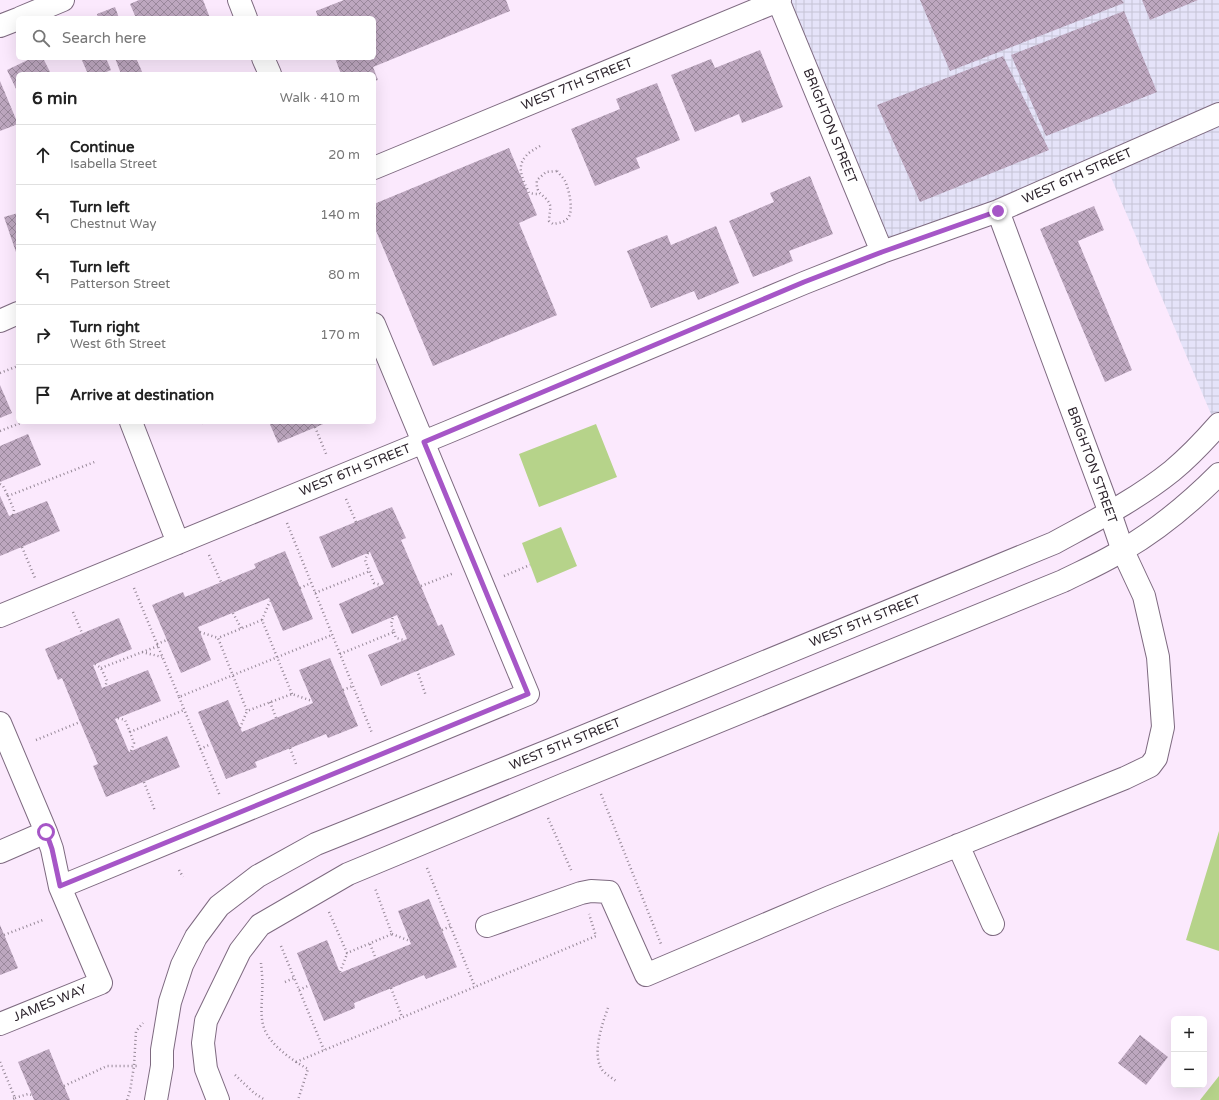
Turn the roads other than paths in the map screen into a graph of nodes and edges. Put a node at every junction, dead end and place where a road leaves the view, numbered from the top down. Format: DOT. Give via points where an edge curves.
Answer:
graph roads {
  1 [pos="63,0"];
  2 [pos="239,0"];
  3 [pos="779,0"];
  4 [pos="24,16"];
  5 [pos="245,16"];
  6 [pos="16,19"];
  7 [pos="0,26"];
  8 [pos="264,60"];
  9 [pos="269,72"];
  10 [pos="1219,114"];
  11 [pos="376,167"];
  12 [pos="998,211"];
  13 [pos="882,252"];
  14 [pos="16,314"];
  15 [pos="0,321"];
  16 [pos="376,329"];
  17 [pos="132,424"];
  18 [pos="1219,424"];
  19 [pos="424,442"];
  20 [pos="1219,474"];
  21 [pos="1110,513"];
  22 [pos="178,543"];
  23 [pos="1123,551"];
  24 [pos="0,616"];
  25 [pos="0,723"];
  26 [pos="46,832"];
  27 [pos="958,845"];
  28 [pos="0,852"];
  29 [pos="60,886"];
  30 [pos="993,924"];
  31 [pos="488,926"];
  32 [pos="0,1024"];
  33 [pos="156,1100"];
  34 [pos="218,1100"];
  1 -- 4 [label="street"];
  2 -- 5 [label="street"];
  3 -- 11 [label="street, WEST 7TH STREET"];
  3 -- 13 [label="street, BRIGHTON STREET"];
  6 -- 7 [label="street"];
  8 -- 9 [label="street"];
  10 -- 12 [label="street, WEST 6TH STREET"];
  12 -- 13 [label="street, WEST 6TH STREET"];
  12 -- 21 [label="street, BRIGHTON STREET"];
  13 -- 19 [label="street, WEST 6TH STREET" via="804,282"];
  14 -- 15 [label="street"];
  16 -- 19 [label="street"];
  17 -- 22 [label="street"];
  18 -- 21 [label="street, WEST 5TH STREET" via="1172,471"];
  19 -- 22 [label="street, WEST 6TH STREET"];
  19 -- 29 [label="street" via="528,694"];
  20 -- 23 [label="street" via="1180,511"];
  21 -- 23 [label="street, BRIGHTON STREET"];
  21 -- 33 [label="street, WEST 5TH STREET" via="1054,543 316,844 258,876 219,906 196,937 182,965 170,1002"];
  22 -- 24 [label="street, WEST 6TH STREET"];
  23 -- 27 [label="street, BRIGHTON STREET" via="1144,596 1158,657 1163,727 1156,758 1150,766 1125,778"];
  23 -- 34 [label="street" via="1063,581 348,874 260,925 240,951 206,1021 203,1043 206,1069"];
  25 -- 26 [label="street"];
  26 -- 28 [label="street"];
  26 -- 29 [label="street"];
  27 -- 30 [label="street"];
  27 -- 31 [label="street" via="646,975 609,892 581,893"];
  29 -- 32 [label="street, JAMES WAY" via="101,983"];
}
